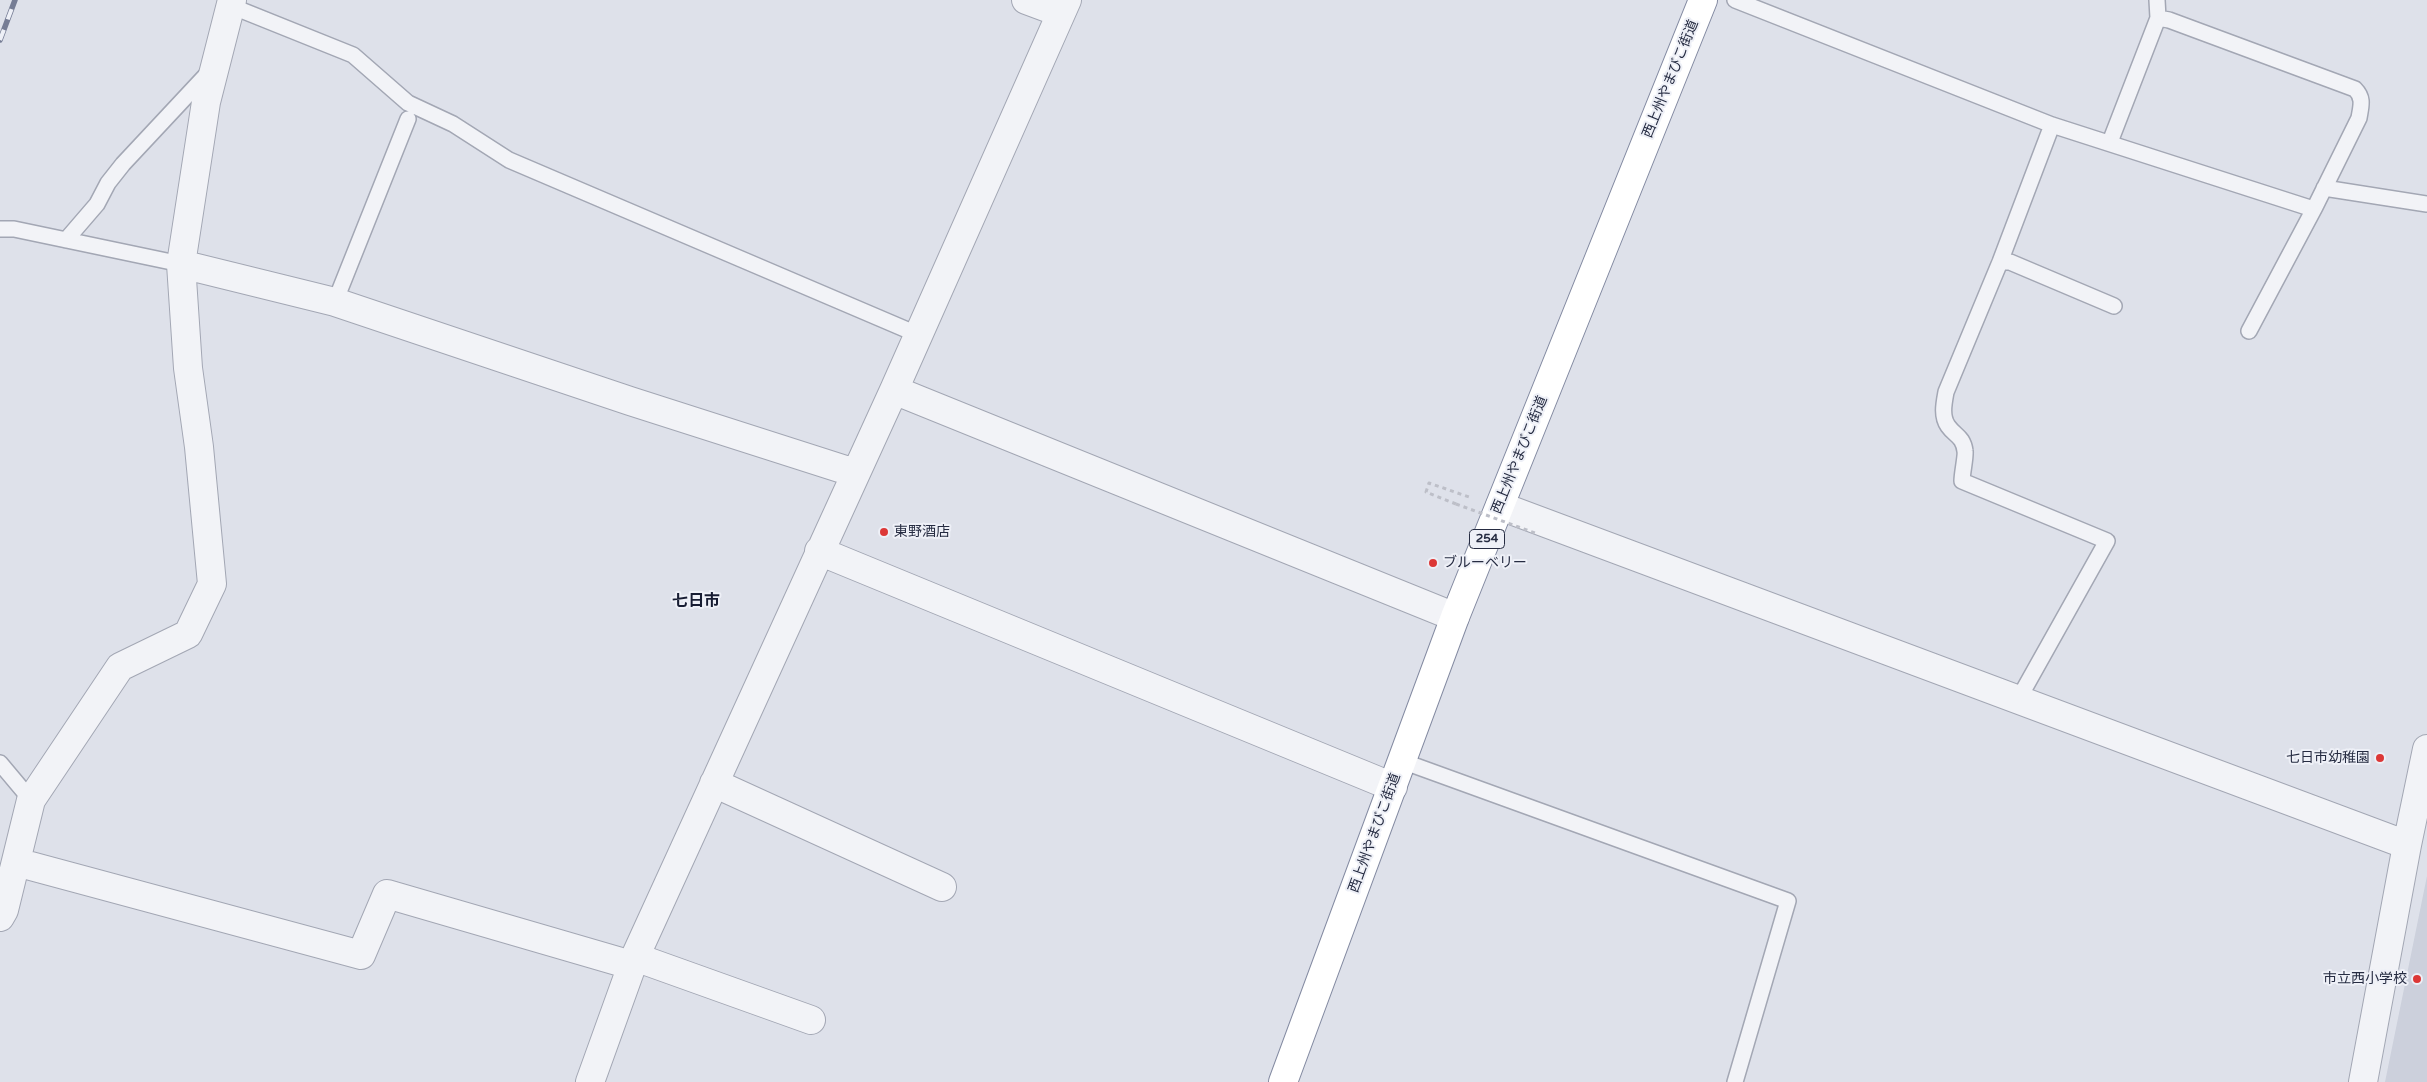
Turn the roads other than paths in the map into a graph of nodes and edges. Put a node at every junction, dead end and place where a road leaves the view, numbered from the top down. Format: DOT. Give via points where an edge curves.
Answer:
graph roads {
  1 [pos="1026,0"];
  2 [pos="1703,0"];
  3 [pos="1735,0"];
  4 [pos="2157,0"];
  5 [pos="231,3"];
  6 [pos="1064,6"];
  7 [pos="2158,18"];
  8 [pos="216,65"];
  9 [pos="408,119"];
  10 [pos="2052,125"];
  11 [pos="2110,142"];
  12 [pos="2324,188"];
  13 [pos="2427,204"];
  14 [pos="2316,207"];
  15 [pos="0,229"];
  16 [pos="66,240"];
  17 [pos="2000,262"];
  18 [pos="181,264"];
  19 [pos="335,302"];
  20 [pos="2114,306"];
  21 [pos="2249,331"];
  22 [pos="918,335"];
  23 [pos="894,390"];
  24 [pos="855,473"];
  25 [pos="1500,506"];
  26 [pos="819,551"];
  27 [pos="1455,617"];
  28 [pos="2018,700"];
  29 [pos="2427,749"];
  30 [pos="1402,761"];
  31 [pos="0,763"];
  32 [pos="714,783"];
  33 [pos="1392,787"];
  34 [pos="31,800"];
  35 [pos="2407,846"];
  36 [pos="16,862"];
  37 [pos="942,887"];
  38 [pos="0,917"];
  39 [pos="633,961"];
  40 [pos="811,1020"];
  41 [pos="590,1082"];
  42 [pos="1283,1082"];
  43 [pos="1735,1082"];
  44 [pos="2363,1082"];
  1 -- 6 [label="street"];
  2 -- 25 [label="highway, 西上州やまびこ街道 / 254"];
  3 -- 10 [label="lane"];
  4 -- 7 [label="lane"];
  5 -- 8 [label="street"];
  5 -- 22 [label="lane" via="353,55 408,103 453,124 509,160"];
  6 -- 22 [label="street"];
  7 -- 11 [label="lane"];
  7 -- 12 [label="lane" via="2346,86 2360,94 2359,118"];
  8 -- 16 [label="lane" via="123,164"];
  8 -- 18 [label="street" via="206,102"];
  9 -- 19 [label="lane"];
  10 -- 11 [label="lane"];
  10 -- 17 [label="lane"];
  11 -- 14 [label="lane" via="2310,208"];
  12 -- 13 [label="lane"];
  12 -- 14 [label="lane"];
  14 -- 21 [label="lane"];
  15 -- 16 [label="lane"];
  16 -- 18 [label="lane"];
  17 -- 20 [label="lane" via="2010,262"];
  17 -- 28 [label="lane" via="1946,392 1942,409 1948,426 1960,435 1966,452 1962,481 2106,541"];
  18 -- 19 [label="street"];
  18 -- 34 [label="street" via="188,368 200,447 212,584 188,634 120,667"];
  19 -- 24 [label="street"];
  22 -- 23 [label="street"];
  23 -- 24 [label="street"];
  23 -- 27 [label="street"];
  24 -- 26 [label="street"];
  25 -- 27 [label="highway, 西上州やまびこ街道 / 254"];
  25 -- 28 [label="street"];
  26 -- 32 [label="street"];
  26 -- 33 [label="street"];
  27 -- 30 [label="highway, 西上州やまびこ街道 / 254"];
  28 -- 35 [label="street"];
  29 -- 35 [label="street"];
  30 -- 33 [label="highway, 西上州やまびこ街道 / 254"];
  30 -- 43 [label="lane" via="1788,901"];
  31 -- 34 [label="lane"];
  32 -- 37 [label="street"];
  32 -- 39 [label="street"];
  33 -- 42 [label="highway, 西上州やまびこ街道 / 254"];
  34 -- 36 [label="street"];
  35 -- 44 [label="street"];
  36 -- 38 [label="street"];
  36 -- 39 [label="street" via="361,955 387,894"];
  39 -- 40 [label="street"];
  39 -- 41 [label="street"];
}
